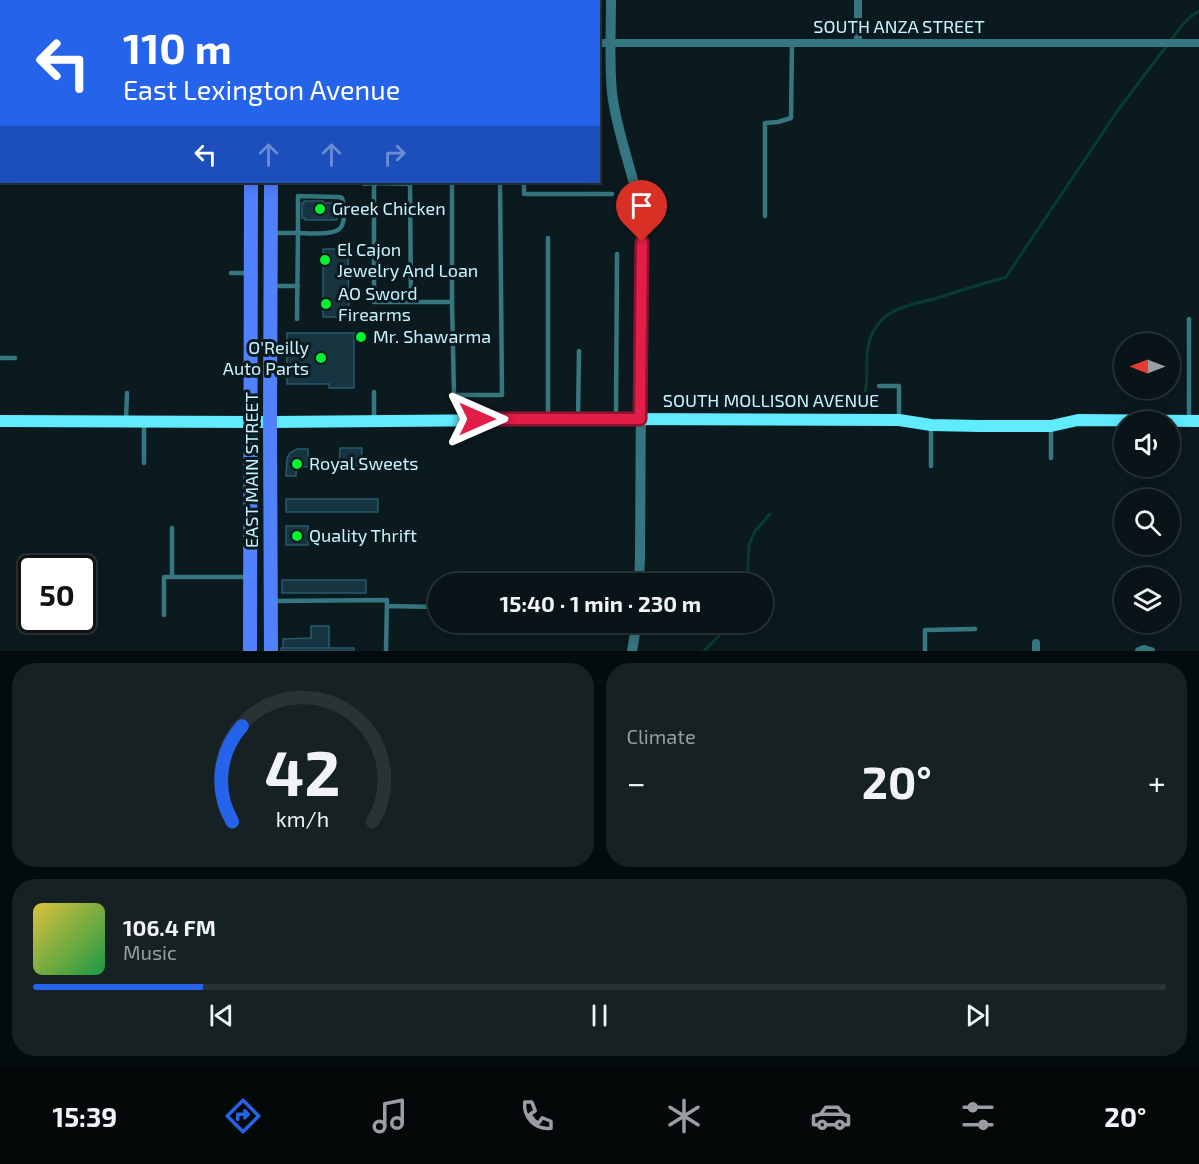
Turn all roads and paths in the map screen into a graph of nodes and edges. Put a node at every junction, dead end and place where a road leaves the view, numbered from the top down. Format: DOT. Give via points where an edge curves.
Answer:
graph roads {
  1 [pos="611,0"];
  2 [pos="858,0"];
  3 [pos="792,43"];
  4 [pos="858,43"];
  5 [pos="1199,43"];
  6 [pos="600,44"];
  7 [pos="611,44"];
  8 [pos="251,183"];
  9 [pos="271,183"];
  10 [pos="364,183"];
  11 [pos="374,183"];
  12 [pos="410,183"];
  13 [pos="453,183"];
  14 [pos="500,183"];
  15 [pos="524,183"];
  16 [pos="612,194"];
  17 [pos="765,216"];
  18 [pos="271,233"];
  19 [pos="298,233"];
  20 [pos="548,238"];
  21 [pos="617,254"];
  22 [pos="231,273"];
  23 [pos="251,273"];
  24 [pos="271,286"];
  25 [pos="298,286"];
  26 [pos="411,302"];
  27 [pos="452,302"];
  28 [pos="297,319"];
  29 [pos="1189,319"];
  30 [pos="579,351"];
  31 [pos="0,358"];
  32 [pos="15,358"];
  33 [pos="879,386"];
  34 [pos="374,392"];
  35 [pos="127,393"];
  36 [pos="548,419"];
  37 [pos="578,419"];
  38 [pos="616,419"];
  39 [pos="640,419"];
  40 [pos="144,420"];
  41 [pos="374,420"];
  42 [pos="900,420"];
  43 [pos="0,421"];
  44 [pos="126,421"];
  45 [pos="1194,421"];
  46 [pos="250,422"];
  47 [pos="270,422"];
  48 [pos="931,425"];
  49 [pos="1051,426"];
  50 [pos="1051,458"];
  51 [pos="144,463"];
  52 [pos="931,466"];
  53 [pos="172,528"];
  54 [pos="639,573"];
  55 [pos="172,577"];
  56 [pos="250,577"];
  57 [pos="271,602"];
  58 [pos="387,606"];
  59 [pos="428,607"];
  60 [pos="164,615"];
  61 [pos="975,629"];
  62 [pos="635,633"];
  63 [pos="250,651"];
  64 [pos="271,651"];
  65 [pos="386,651"];
  66 [pos="632,651"];
  67 [pos="925,651"];
  68 [pos="1139,651"];
  69 [pos="1151,651"];
  1 -- 7 [label="street"];
  2 -- 4 [label="street"];
  3 -- 4 [label="street, SOUTH ANZA STREET"];
  3 -- 7 [label="street, SOUTH ANZA STREET"];
  3 -- 17 [label="lane" via="791,118 765,123"];
  4 -- 5 [label="street, SOUTH ANZA STREET"];
  6 -- 7 [label="street, SOUTH ANZA STREET"];
  7 -- 39 [label="street" via="615,109 642,219"];
  8 -- 23 [label="main road, EAST MAIN STREET"];
  9 -- 18 [label="main road, EAST MAIN STREET"];
  10 -- 11 [label="lane"];
  11 -- 12 [label="lane"];
  11 -- 26 [label="lane" via="374,302"];
  12 -- 26 [label="lane"];
  13 -- 27 [label="lane"];
  14 -- 27 [label="lane" via="502,396 454,396"];
  15 -- 16 [label="lane" via="524,194"];
  18 -- 19 [label="lane"];
  18 -- 24 [label="main road, EAST MAIN STREET"];
  19 -- 19 [label="lane" via="336,231 344,219 342,198 298,196"];
  19 -- 25 [label="lane"];
  20 -- 36 [label="lane"];
  21 -- 38 [label="lane"];
  22 -- 23 [label="lane"];
  23 -- 46 [label="main road, EAST MAIN STREET"];
  24 -- 25 [label="lane"];
  24 -- 47 [label="main road, EAST MAIN STREET"];
  25 -- 28 [label="lane"];
  26 -- 27 [label="lane"];
  29 -- 45 [label="lane"];
  30 -- 37 [label="lane"];
  31 -- 32 [label="lane"];
  33 -- 42 [label="lane" via="899,386"];
  34 -- 41 [label="lane"];
  35 -- 44 [label="lane"];
  36 -- 37 [label="main road, SOUTH MOLLISON AVENUE"];
  36 -- 41 [label="main road, SOUTH MOLLISON AVENUE"];
  37 -- 38 [label="main road, SOUTH MOLLISON AVENUE"];
  38 -- 39 [label="main road, SOUTH MOLLISON AVENUE"];
  39 -- 42 [label="main road, SOUTH MOLLISON AVENUE"];
  39 -- 54 [label="street"];
  40 -- 44 [label="main road, SOUTH MOLLISON AVENUE"];
  40 -- 46 [label="main road, SOUTH MOLLISON AVENUE"];
  40 -- 51 [label="lane"];
  41 -- 47 [label="main road, SOUTH MOLLISON AVENUE"];
  42 -- 48 [label="main road, SOUTH MOLLISON AVENUE"];
  43 -- 44 [label="main road, SOUTH MOLLISON AVENUE"];
  45 -- 49 [label="main road, SOUTH MOLLISON AVENUE" via="1078,420"];
  46 -- 47 [label="main road, SOUTH MOLLISON AVENUE"];
  46 -- 56 [label="main road, EAST MAIN STREET"];
  47 -- 57 [label="main road, EAST MAIN STREET"];
  48 -- 49 [label="main road, SOUTH MOLLISON AVENUE"];
  48 -- 52 [label="lane"];
  49 -- 50 [label="lane"];
  53 -- 55 [label="lane"];
  55 -- 56 [label="lane"];
  55 -- 60 [label="lane" via="164,577"];
  56 -- 63 [label="main road, EAST MAIN STREET"];
  57 -- 58 [label="lane" via="387,600"];
  57 -- 64 [label="main road, EAST MAIN STREET"];
  58 -- 59 [label="lane"];
  58 -- 65 [label="lane"];
  61 -- 67 [label="lane" via="925,630"];
  62 -- 66 [label="street"];
  68 -- 69 [label="street"];
}
